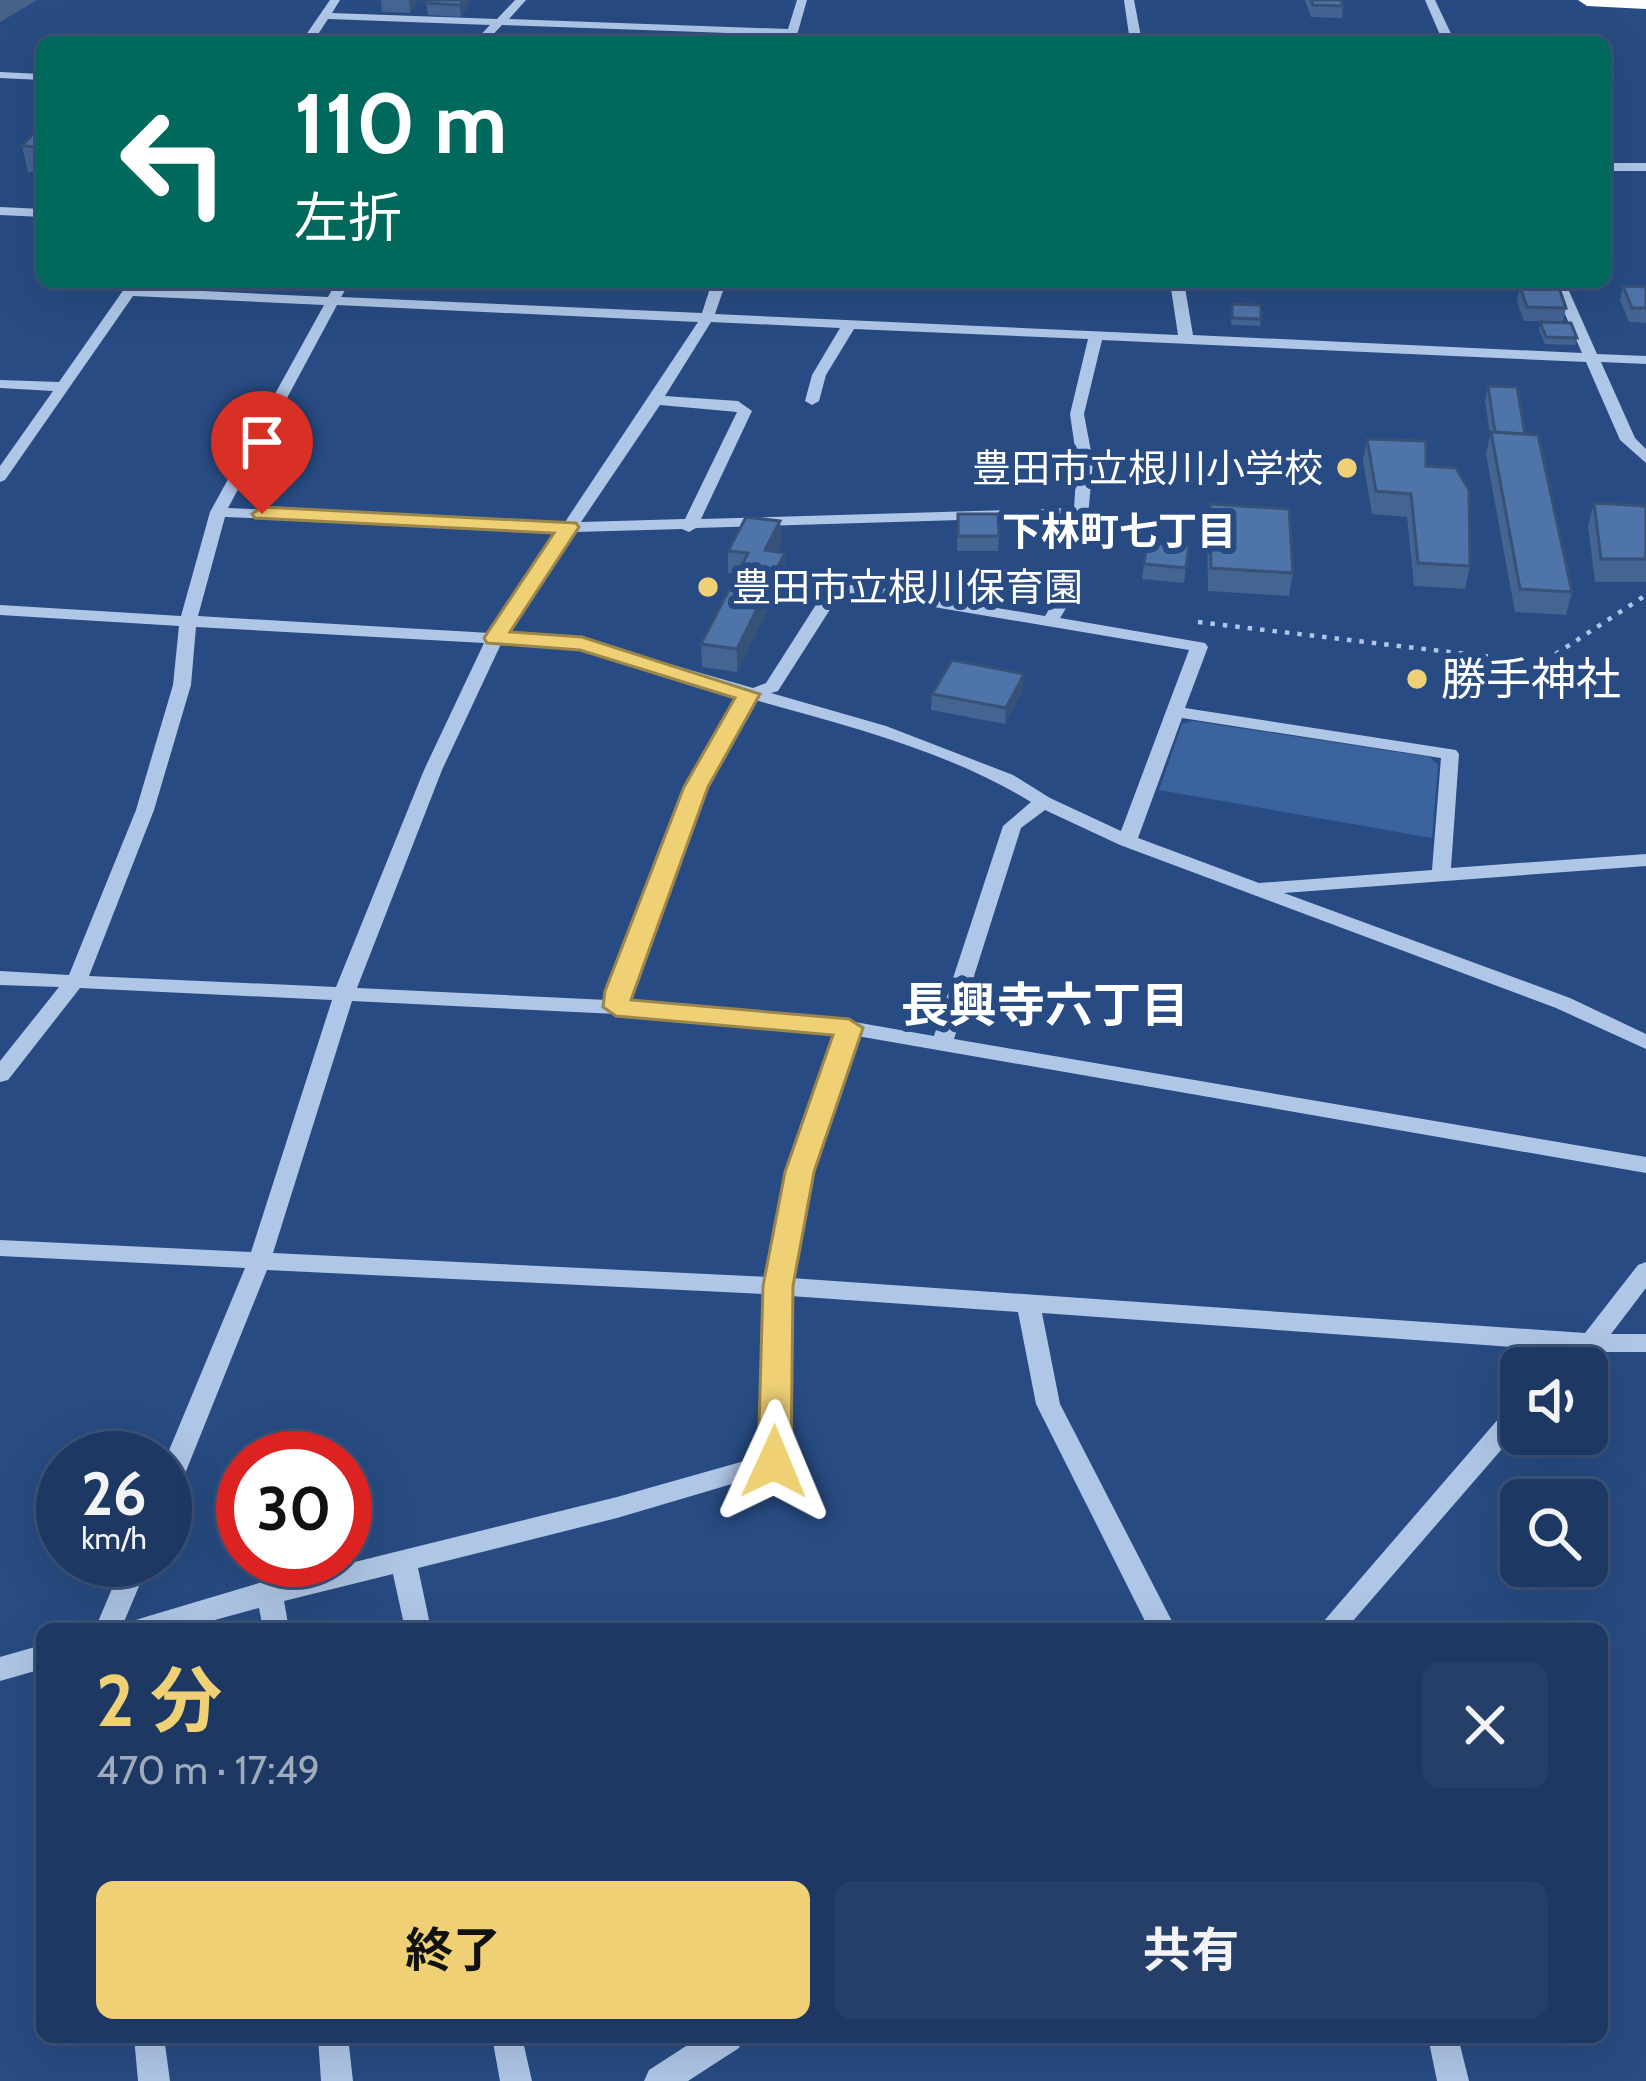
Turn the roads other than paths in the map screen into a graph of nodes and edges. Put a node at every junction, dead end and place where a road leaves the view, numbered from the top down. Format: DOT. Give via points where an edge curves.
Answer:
graph roads {
  1 [pos="335,0"];
  2 [pos="521,0"];
  3 [pos="802,0"];
  4 [pos="1129,0"];
  5 [pos="1430,0"];
  6 [pos="1587,0"];
  7 [pos="1646,3"];
  8 [pos="326,16"];
  9 [pos="496,22"];
  10 [pos="311,36"];
  11 [pos="485,36"];
  12 [pos="771,36"];
  13 [pos="791,36"];
  14 [pos="1135,36"];
  15 [pos="1446,36"];
  16 [pos="0,75"];
  17 [pos="36,76"];
  18 [pos="1611,167"];
  19 [pos="1646,167"];
  20 [pos="0,212"];
  21 [pos="36,213"];
  22 [pos="132,288"];
  23 [pos="147,288"];
  24 [pos="339,288"];
  25 [pos="717,288"];
  26 [pos="1178,288"];
  27 [pos="1561,288"];
  28 [pos="331,301"];
  29 [pos="707,318"];
  30 [pos="850,322"];
  31 [pos="1096,334"];
  32 [pos="1186,338"];
  33 [pos="1591,354"];
  34 [pos="1646,360"];
  35 [pos="0,384"];
  36 [pos="64,386"];
  37 [pos="656,400"];
  38 [pos="812,400"];
  39 [pos="1646,458"];
  40 [pos="0,477"];
  41 [pos="218,512"];
  42 [pos="568,527"];
  43 [pos="689,527"];
  44 [pos="1073,584"];
  45 [pos="0,610"];
  46 [pos="1052,620"];
  47 [pos="188,621"];
  48 [pos="495,638"];
  49 [pos="749,694"];
  50 [pos="1177,712"];
  51 [pos="1043,802"];
  52 [pos="1127,841"];
  53 [pos="1646,860"];
  54 [pos="1442,873"];
  55 [pos="1257,889"];
  56 [pos="0,978"];
  57 [pos="77,979"];
  58 [pos="344,994"];
  59 [pos="616,1007"];
  60 [pos="849,1028"];
  61 [pos="1646,1042"];
  62 [pos="942,1044"];
  63 [pos="0,1075"];
  64 [pos="1646,1165"];
  65 [pos="0,1248"];
  66 [pos="259,1262"];
  67 [pos="1646,1270"];
  68 [pos="778,1286"];
  69 [pos="1028,1305"];
  70 [pos="1591,1343"];
  71 [pos="1646,1343"];
  72 [pos="1587,1347"];
  73 [pos="190,1431"];
  74 [pos="1500,1436"];
  75 [pos="403,1559"];
  76 [pos="126,1587"];
  77 [pos="269,1591"];
  78 [pos="111,1623"];
  79 [pos="162,1623"];
  80 [pos="275,1623"];
  81 [pos="417,1623"];
  82 [pos="1160,1623"];
  83 [pos="1339,1623"];
  84 [pos="36,1660"];
  85 [pos="0,1669"];
  86 [pos="150,2043"];
  87 [pos="334,2043"];
  88 [pos="508,2043"];
  89 [pos="719,2043"];
  90 [pos="1444,2043"];
  91 [pos="154,2081"];
  92 [pos="337,2081"];
  93 [pos="516,2081"];
  94 [pos="660,2081"];
  95 [pos="1454,2081"];
  1 -- 8 [label="street"];
  2 -- 9 [label="street"];
  3 -- 13 [label="street"];
  4 -- 14 [label="street"];
  5 -- 15 [label="street"];
  6 -- 7 [label="highway"];
  8 -- 9 [label="street"];
  8 -- 10 [label="street"];
  9 -- 11 [label="street"];
  9 -- 12 [label="street"];
  16 -- 17 [label="street"];
  18 -- 19 [label="street"];
  20 -- 21 [label="street"];
  22 -- 36 [label="street"];
  23 -- 28 [label="street"];
  24 -- 28 [label="street"];
  25 -- 29 [label="street"];
  26 -- 32 [label="street"];
  27 -- 33 [label="street"];
  28 -- 29 [label="street"];
  28 -- 41 [label="street"];
  29 -- 30 [label="street"];
  29 -- 37 [label="street"];
  30 -- 31 [label="street"];
  30 -- 38 [label="street"];
  31 -- 32 [label="street"];
  31 -- 43 [label="street" via="1077,414 1082,513"];
  32 -- 33 [label="street"];
  33 -- 34 [label="street"];
  33 -- 39 [label="street" via="1628,440"];
  35 -- 36 [label="street"];
  36 -- 40 [label="street"];
  37 -- 42 [label="street"];
  37 -- 43 [label="street" via="745,411"];
  41 -- 42 [label="street"];
  41 -- 47 [label="street"];
  42 -- 43 [label="street"];
  42 -- 48 [label="street"];
  44 -- 46 [label="street"];
  45 -- 47 [label="street"];
  46 -- 49 [label="street" via="857,589 832,593 772,687"];
  46 -- 50 [label="street" via="1199,646"];
  47 -- 48 [label="street"];
  47 -- 57 [label="street" via="182,685 145,810"];
  48 -- 49 [label="street" via="582,644"];
  48 -- 58 [label="street"];
  49 -- 51 [label="street" via="880,730 1006,779"];
  49 -- 59 [label="street" via="696,787"];
  50 -- 52 [label="street"];
  50 -- 54 [label="street" via="1450,754"];
  51 -- 52 [label="street"];
  51 -- 62 [label="street" via="1012,826"];
  52 -- 55 [label="street"];
  53 -- 54 [label="street"];
  54 -- 55 [label="street"];
  55 -- 61 [label="street"];
  56 -- 57 [label="street"];
  57 -- 58 [label="street"];
  57 -- 63 [label="street"];
  58 -- 59 [label="street"];
  58 -- 66 [label="street"];
  59 -- 60 [label="street"];
  60 -- 62 [label="street"];
  60 -- 68 [label="street" via="800,1172"];
  62 -- 64 [label="street"];
  65 -- 66 [label="street"];
  66 -- 68 [label="street"];
  66 -- 73 [label="street"];
  67 -- 70 [label="street"];
  68 -- 69 [label="street"];
  68 -- 75 [label="street" via="774,1462"];
  69 -- 70 [label="street"];
  69 -- 82 [label="street" via="1048,1404"];
  70 -- 71 [label="street"];
  70 -- 72 [label="street"];
  74 -- 83 [label="street"];
  75 -- 77 [label="street"];
  75 -- 81 [label="street"];
  76 -- 78 [label="street"];
  77 -- 79 [label="street"];
  77 -- 80 [label="street"];
  84 -- 85 [label="street"];
  86 -- 91 [label="street"];
  87 -- 92 [label="street"];
  88 -- 93 [label="street"];
  89 -- 94 [label="street"];
  90 -- 95 [label="street"];
}
